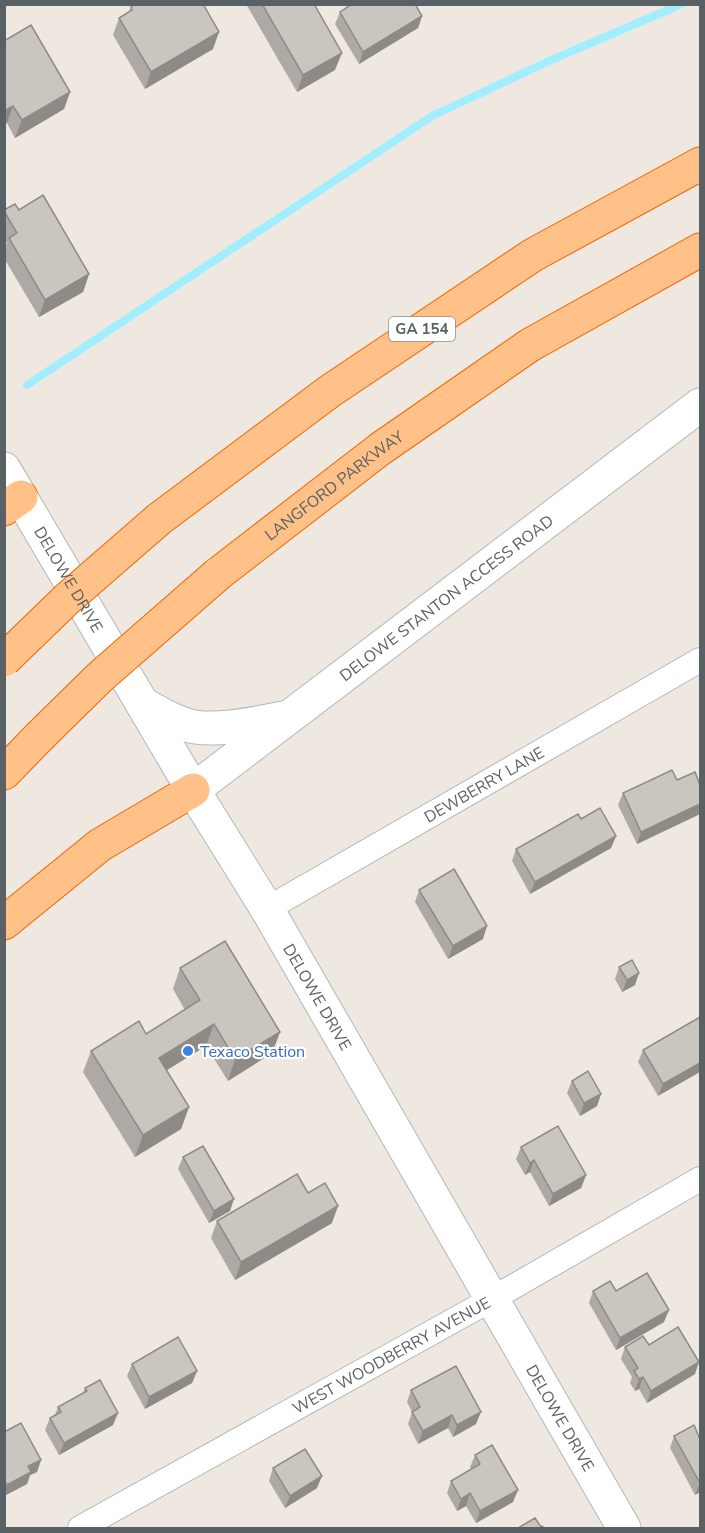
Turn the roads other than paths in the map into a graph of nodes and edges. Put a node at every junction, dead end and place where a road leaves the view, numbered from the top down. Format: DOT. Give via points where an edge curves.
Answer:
graph roads {
  1 [pos="700,164"];
  2 [pos="700,250"];
  3 [pos="700,405"];
  4 [pos="4,469"];
  5 [pos="13,503"];
  6 [pos="4,660"];
  7 [pos="700,660"];
  8 [pos="143,704"];
  9 [pos="289,717"];
  10 [pos="4,773"];
  11 [pos="193,790"];
  12 [pos="267,909"];
  13 [pos="4,923"];
  14 [pos="700,1179"];
  15 [pos="492,1299"];
  16 [pos="80,1528"];
  17 [pos="624,1528"];
  1 -- 6 [label="highway, GA 154, bridge" via="533,255 330,391 159,519"];
  2 -- 10 [label="highway, LANGFORD PARKWAY, bridge" via="530,345 380,449 218,574 100,677"];
  3 -- 9 [label="street, DELOWE STANTON ACCESS ROAD"];
  4 -- 5 [label="street, DELOWE DRIVE"];
  5 -- 8 [label="street, DELOWE DRIVE"];
  7 -- 12 [label="street, DEWBERRY LANE"];
  8 -- 9 [label="street" via="194,727 234,727"];
  8 -- 11 [label="street, DELOWE DRIVE"];
  9 -- 11 [label="street, DELOWE STANTON ACCESS ROAD"];
  11 -- 12 [label="street, DELOWE DRIVE"];
  11 -- 13 [label="highway" via="100,845"];
  12 -- 15 [label="street, DELOWE DRIVE"];
  14 -- 15 [label="street, WEST WOODBERRY AVENUE"];
  15 -- 16 [label="street, WEST WOODBERRY AVENUE"];
  15 -- 17 [label="street, DELOWE DRIVE"];
}
